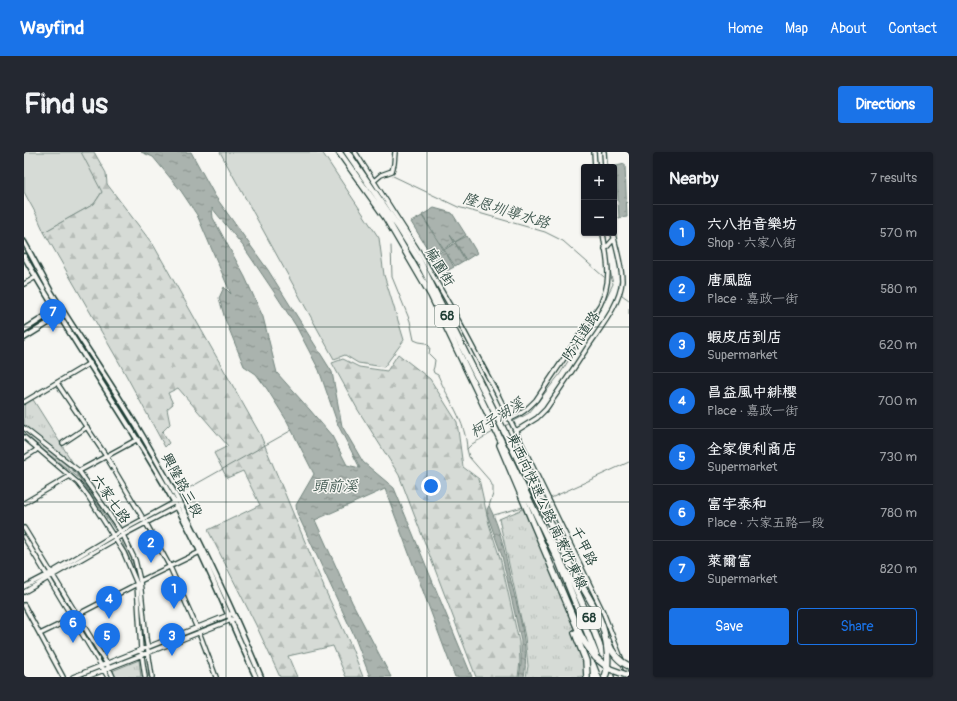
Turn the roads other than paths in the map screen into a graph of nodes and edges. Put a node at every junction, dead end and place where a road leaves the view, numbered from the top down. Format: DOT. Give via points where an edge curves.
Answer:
graph roads {
  1 [pos="339,152"];
  2 [pos="347,152"];
  3 [pos="355,152"];
  4 [pos="395,152"];
  5 [pos="594,152"];
  6 [pos="604,152"];
  7 [pos="595,164"];
  8 [pos="606,164"];
  9 [pos="374,181"];
  10 [pos="603,236"];
  11 [pos="614,236"];
  12 [pos="614,239"];
  13 [pos="24,242"];
  14 [pos="605,249"];
  15 [pos="24,256"];
  16 [pos="36,277"];
  17 [pos="24,284"];
  18 [pos="61,306"];
  19 [pos="56,309"];
  20 [pos="65,313"];
  21 [pos="60,315"];
  22 [pos="24,330"];
  23 [pos="24,338"];
  24 [pos="90,363"];
  25 [pos="57,382"];
  26 [pos="24,402"];
  27 [pos="484,403"];
  28 [pos="510,419"];
  29 [pos="87,427"];
  30 [pos="24,428"];
  31 [pos="516,431"];
  32 [pos="24,437"];
  33 [pos="138,440"];
  34 [pos="63,443"];
  35 [pos="38,448"];
  36 [pos="106,456"];
  37 [pos="24,458"];
  38 [pos="79,471"];
  39 [pos="70,476"];
  40 [pos="532,489"];
  41 [pos="24,503"];
  42 [pos="177,504"];
  43 [pos="145,521"];
  44 [pos="24,528"];
  45 [pos="122,533"];
  46 [pos="115,537"];
  47 [pos="24,538"];
  48 [pos="200,552"];
  49 [pos="562,561"];
  50 [pos="170,567"];
  51 [pos="50,576"];
  52 [pos="140,581"];
  53 [pos="137,584"];
  54 [pos="24,588"];
  55 [pos="24,592"];
  56 [pos="565,600"];
  57 [pos="24,605"];
  58 [pos="234,613"];
  59 [pos="228,615"];
  60 [pos="75,617"];
  61 [pos="236,618"];
  62 [pos="230,620"];
  63 [pos="197,628"];
  64 [pos="604,631"];
  65 [pos="199,632"];
  66 [pos="40,634"];
  67 [pos="148,648"];
  68 [pos="141,650"];
  69 [pos="149,652"];
  70 [pos="143,655"];
  71 [pos="105,666"];
  72 [pos="629,666"];
  73 [pos="628,675"];
  74 [pos="64,677"];
  75 [pos="73,677"];
  76 [pos="86,677"];
  77 [pos="108,677"];
  78 [pos="113,677"];
  79 [pos="145,677"];
  80 [pos="152,677"];
  81 [pos="216,677"];
  82 [pos="256,677"];
  83 [pos="261,677"];
  84 [pos="587,677"];
  85 [pos="605,677"];
  86 [pos="611,677"];
  1 -- 27 [label="highway, 東西向快速公路 南寮竹東線 / 68" via="386,218 409,256"];
  2 -- 40 [label="highway, 東西向快速公路 南寮竹東線 / 68" via="419,260"];
  3 -- 9 [label="street, 麻園街"];
  4 -- 9 [label="street" via="392,171"];
  5 -- 7 [label="street"];
  6 -- 8 [label="street"];
  9 -- 28 [label="street, 麻園街" via="456,316"];
  10 -- 14 [label="street"];
  11 -- 12 [label="street, 防汛道路"];
  12 -- 14 [label="street"];
  12 -- 31 [label="street, 防汛道路" via="622,279 616,301 546,409"];
  13 -- 18 [label="street, 興隆路三段"];
  14 -- 28 [label="street" via="608,280 600,305 543,390 527,410"];
  15 -- 16 [label="street, 興隆路三段"];
  16 -- 17 [label="street"];
  16 -- 19 [label="street, 興隆路三段"];
  18 -- 19 [label="street"];
  18 -- 20 [label="street, 興隆路三段"];
  19 -- 21 [label="street, 興隆路三段"];
  19 -- 22 [label="street"];
  20 -- 21 [label="street"];
  20 -- 42 [label="street, 興隆路三段" via="128,410"];
  21 -- 23 [label="street"];
  21 -- 24 [label="street, 興隆路三段"];
  24 -- 25 [label="street"];
  24 -- 33 [label="street, 興隆路三段"];
  25 -- 26 [label="street"];
  25 -- 29 [label="street"];
  27 -- 49 [label="highway, 東西向快速公路 南寮竹東線 / 68"];
  27 -- 56 [label="highway"];
  28 -- 31 [label="street, 麻園街"];
  29 -- 34 [label="street"];
  29 -- 36 [label="street"];
  30 -- 38 [label="street, 六家七路"];
  31 -- 73 [label="street, 千甲路" via="600,605"];
  32 -- 35 [label="street, 六家七路"];
  33 -- 36 [label="street"];
  33 -- 42 [label="street, 興隆路三段"];
  35 -- 37 [label="street"];
  35 -- 39 [label="street, 六家七路"];
  36 -- 38 [label="street"];
  36 -- 43 [label="street"];
  38 -- 45 [label="street, 六家七路"];
  39 -- 41 [label="street"];
  39 -- 46 [label="street, 六家七路" via="88,496"];
  40 -- 49 [label="highway, 東西向快速公路 南寮竹東線 / 68, bridge"];
  40 -- 64 [label="highway, bridge"];
  42 -- 43 [label="street"];
  42 -- 48 [label="street, 興隆路三段"];
  42 -- 58 [label="street, 興隆路三段" via="204,551"];
  43 -- 45 [label="street"];
  43 -- 50 [label="street"];
  44 -- 51 [label="street"];
  45 -- 46 [label="street"];
  45 -- 52 [label="street, 六家七路" via="135,560"];
  46 -- 51 [label="street"];
  46 -- 53 [label="street, 六家七路"];
  47 -- 51 [label="street"];
  48 -- 50 [label="street"];
  48 -- 59 [label="street, 興隆路三段"];
  49 -- 85 [label="highway, 東西向快速公路 南寮竹東線 / 68"];
  49 -- 86 [label="highway, 東西向快速公路 南寮竹東線 / 68" via="593,628"];
  50 -- 52 [label="street"];
  50 -- 63 [label="street"];
  51 -- 54 [label="street"];
  51 -- 55 [label="street"];
  51 -- 60 [label="street"];
  52 -- 67 [label="street, 六家七路"];
  53 -- 60 [label="street"];
  53 -- 68 [label="street, 六家七路"];
  56 -- 73 [label="highway, bridge" via="590,651 603,664"];
  56 -- 84 [label="highway" via="586,661"];
  57 -- 66 [label="street"];
  58 -- 59 [label="street"];
  58 -- 61 [label="street, 興隆路三段"];
  59 -- 62 [label="street, 興隆路三段"];
  59 -- 63 [label="street"];
  60 -- 66 [label="street"];
  60 -- 71 [label="street"];
  61 -- 62 [label="street"];
  61 -- 83 [label="street, 興隆路三段"];
  62 -- 65 [label="street"];
  62 -- 82 [label="street, 興隆路三段"];
  63 -- 67 [label="street"];
  64 -- 72 [label="highway, bridge" via="615,657"];
  64 -- 85 [label="highway, bridge" via="608,662"];
  65 -- 69 [label="street"];
  65 -- 81 [label="street"];
  66 -- 74 [label="street"];
  67 -- 68 [label="street"];
  67 -- 69 [label="street, 六家七路"];
  68 -- 70 [label="street, 六家七路"];
  68 -- 71 [label="street"];
  69 -- 70 [label="street"];
  69 -- 80 [label="street, 六家七路"];
  70 -- 71 [label="street"];
  70 -- 79 [label="street, 六家七路"];
  71 -- 75 [label="street"];
  71 -- 76 [label="street"];
  71 -- 77 [label="street"];
  71 -- 78 [label="street"];
}
